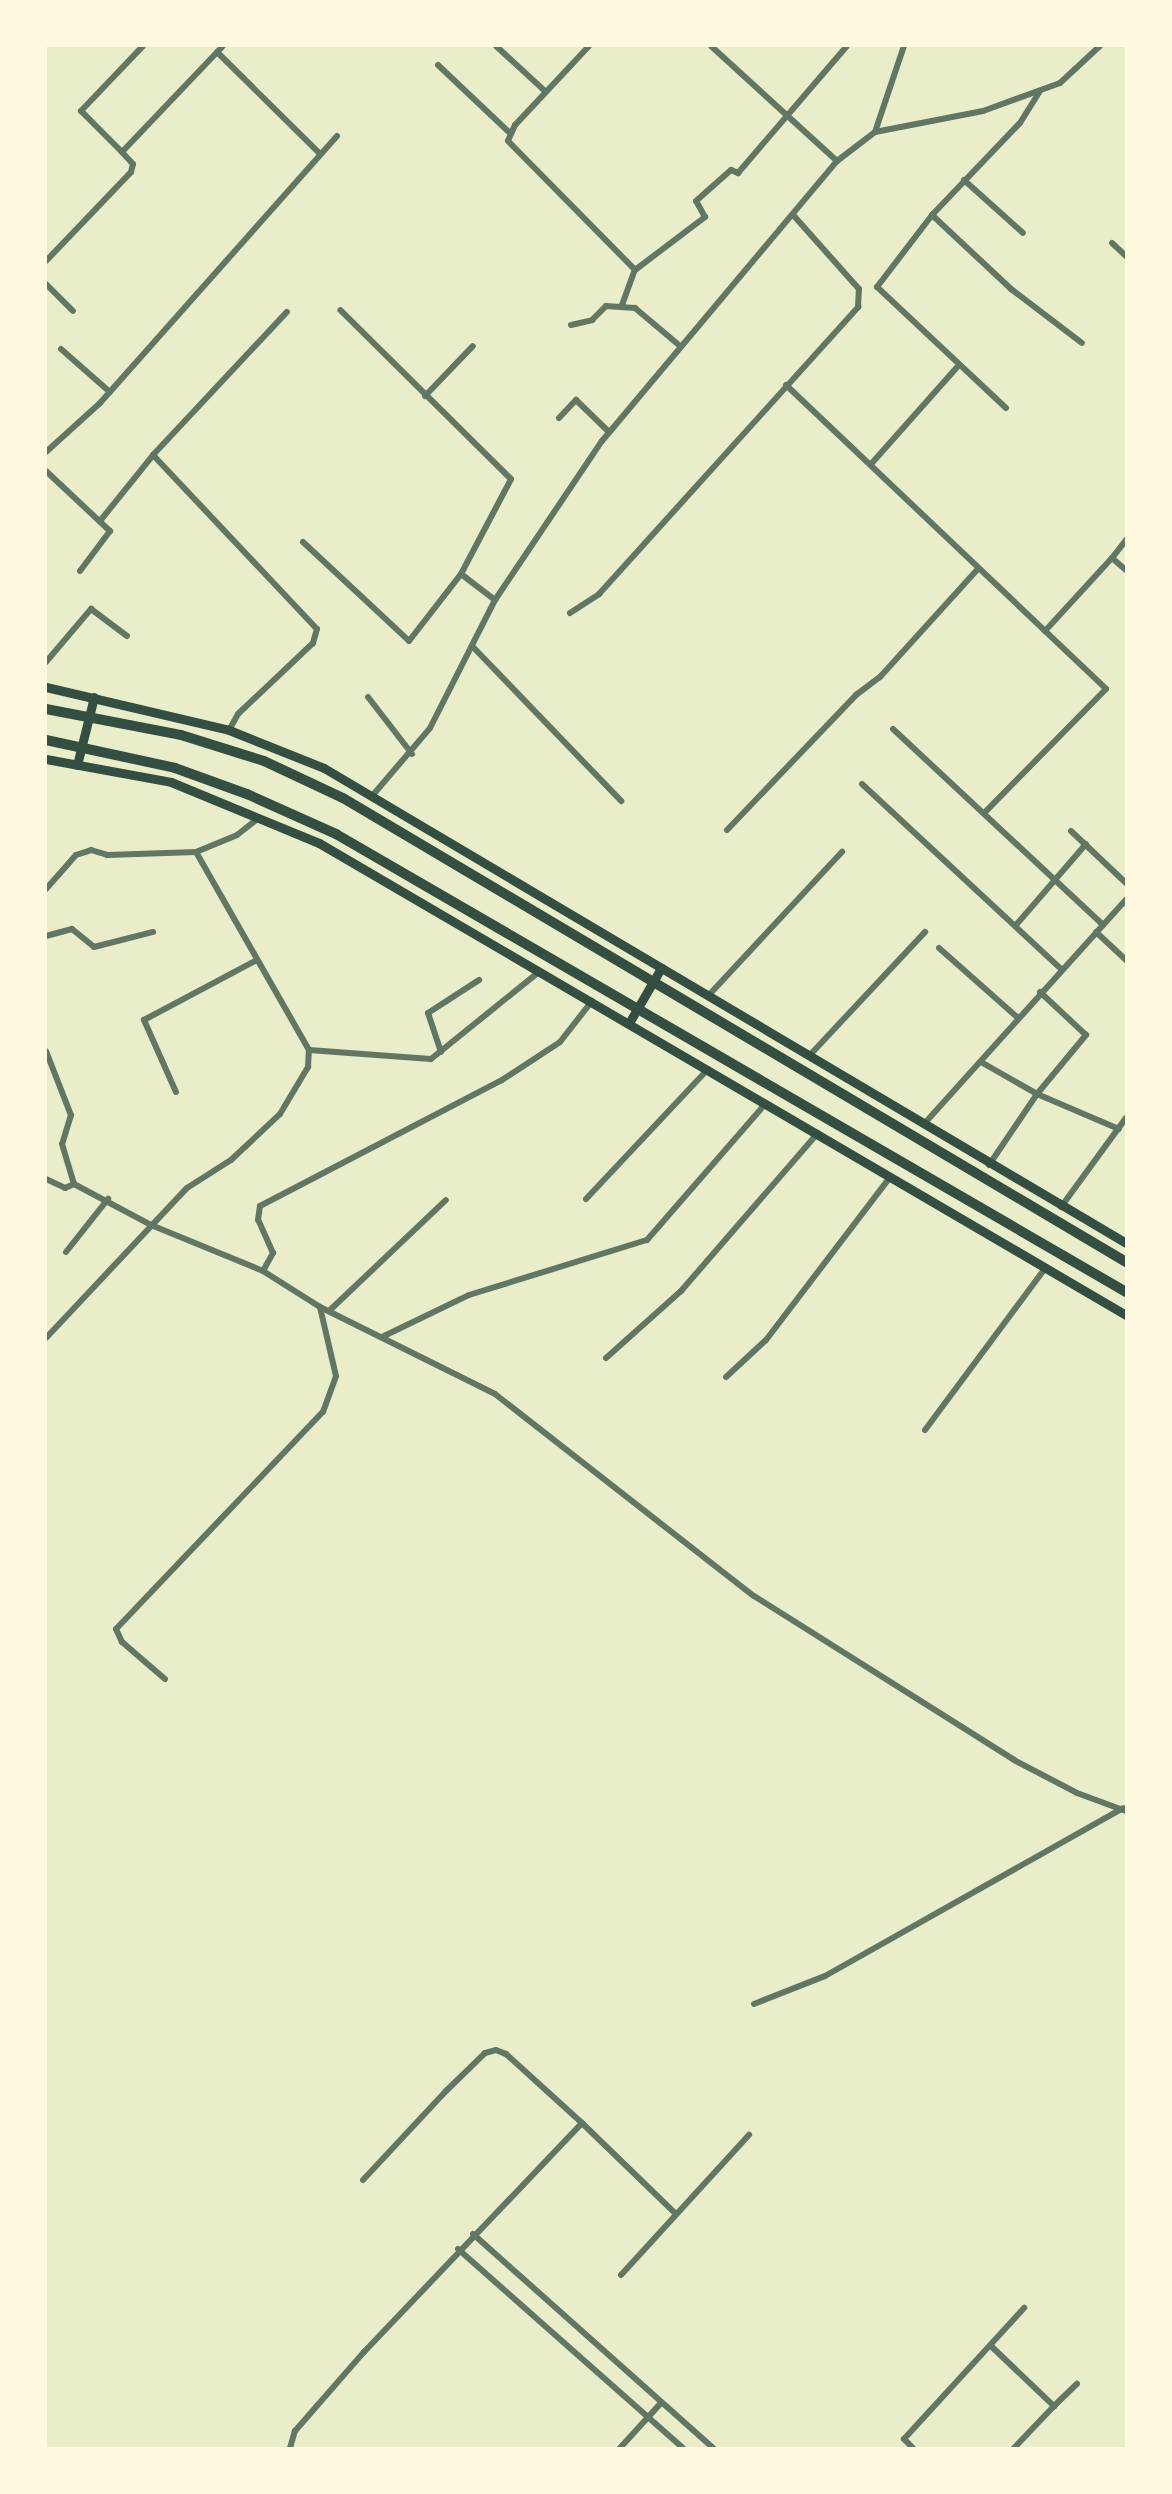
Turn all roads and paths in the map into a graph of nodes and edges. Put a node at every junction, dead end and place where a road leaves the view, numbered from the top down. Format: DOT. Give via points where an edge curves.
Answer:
graph roads {
  1 [pos="143,46"];
  2 [pos="223,46"];
  3 [pos="496,46"];
  4 [pos="589,46"];
  5 [pos="710,46"];
  6 [pos="847,46"];
  7 [pos="904,46"];
  8 [pos="1100,46"];
  9 [pos="217,52"];
  10 [pos="438,65"];
  11 [pos="545,91"];
  12 [pos="1039,93"];
  13 [pos="788,114"];
  14 [pos="875,132"];
  15 [pos="510,133"];
  16 [pos="337,136"];
  17 [pos="122,152"];
  18 [pos="320,154"];
  19 [pos="837,161"];
  20 [pos="964,180"];
  21 [pos="793,215"];
  22 [pos="932,215"];
  23 [pos="1023,233"];
  24 [pos="1112,243"];
  25 [pos="1126,256"];
  26 [pos="46,261"];
  27 [pos="635,270"];
  28 [pos="46,284"];
  29 [pos="622,305"];
  30 [pos="340,310"];
  31 [pos="73,311"];
  32 [pos="287,312"];
  33 [pos="571,325"];
  34 [pos="1082,344"];
  35 [pos="474,346"];
  36 [pos="680,346"];
  37 [pos="61,349"];
  38 [pos="959,365"];
  39 [pos="786,385"];
  40 [pos="110,392"];
  41 [pos="425,396"];
  42 [pos="1006,408"];
  43 [pos="559,418"];
  44 [pos="609,432"];
  45 [pos="46,452"];
  46 [pos="153,455"];
  47 [pos="872,463"];
  48 [pos="46,471"];
  49 [pos="100,521"];
  50 [pos="1126,540"];
  51 [pos="303,542"];
  52 [pos="1112,558"];
  53 [pos="978,569"];
  54 [pos="1126,570"];
  55 [pos="80,571"];
  56 [pos="461,574"];
  57 [pos="495,600"];
  58 [pos="570,613"];
  59 [pos="1045,631"];
  60 [pos="127,636"];
  61 [pos="472,647"];
  62 [pos="46,662"];
  63 [pos="46,687"];
  64 [pos="94,697"];
  65 [pos="368,697"];
  66 [pos="46,709"];
  67 [pos="893,729"];
  68 [pos="229,730"];
  69 [pos="46,740"];
  70 [pos="412,754"];
  71 [pos="46,759"];
  72 [pos="77,765"];
  73 [pos="862,784"];
  74 [pos="372,796"];
  75 [pos="621,801"];
  76 [pos="984,813"];
  77 [pos="261,816"];
  78 [pos="727,830"];
  79 [pos="1071,831"];
  80 [pos="1086,845"];
  81 [pos="196,852"];
  82 [pos="842,852"];
  83 [pos="1056,880"];
  84 [pos="1126,883"];
  85 [pos="46,889"];
  86 [pos="1126,900"];
  87 [pos="1016,925"];
  88 [pos="1102,925"];
  89 [pos="153,932"];
  90 [pos="925,932"];
  91 [pos="1096,932"];
  92 [pos="46,936"];
  93 [pos="939,948"];
  94 [pos="1126,960"];
  95 [pos="255,961"];
  96 [pos="661,968"];
  97 [pos="1060,969"];
  98 [pos="540,971"];
  99 [pos="479,980"];
  100 [pos="1040,992"];
  101 [pos="708,996"];
  102 [pos="592,1001"];
  103 [pos="1018,1018"];
  104 [pos="629,1023"];
  105 [pos="309,1050"];
  106 [pos="46,1051"];
  107 [pos="441,1052"];
  108 [pos="809,1056"];
  109 [pos="981,1062"];
  110 [pos="708,1069"];
  111 [pos="176,1092"];
  112 [pos="1037,1094"];
  113 [pos="766,1103"];
  114 [pos="1126,1118"];
  115 [pos="924,1124"];
  116 [pos="1119,1129"];
  117 [pos="818,1133"];
  118 [pos="989,1165"];
  119 [pos="891,1176"];
  120 [pos="46,1178"];
  121 [pos="74,1184"];
  122 [pos="108,1199"];
  123 [pos="586,1199"];
  124 [pos="446,1200"];
  125 [pos="1061,1206"];
  126 [pos="151,1225"];
  127 [pos="1126,1243"];
  128 [pos="66,1252"];
  129 [pos="1126,1262"];
  130 [pos="1046,1267"];
  131 [pos="263,1271"];
  132 [pos="1126,1292"];
  133 [pos="320,1307"];
  134 [pos="329,1311"];
  135 [pos="1126,1315"];
  136 [pos="384,1336"];
  137 [pos="46,1338"];
  138 [pos="607,1358"];
  139 [pos="726,1377"];
  140 [pos="925,1430"];
  141 [pos="165,1679"];
  142 [pos="1124,1810"];
  143 [pos="754,2004"];
  144 [pos="582,2123"];
  145 [pos="749,2135"];
  146 [pos="363,2180"];
  147 [pos="677,2214"];
  148 [pos="473,2234"];
  149 [pos="458,2249"];
  150 [pos="621,2275"];
  151 [pos="1024,2308"];
  152 [pos="992,2347"];
  153 [pos="1077,2384"];
  154 [pos="661,2403"];
  155 [pos="1054,2406"];
  156 [pos="648,2417"];
  157 [pos="290,2448"];
  158 [pos="620,2448"];
  159 [pos="683,2448"];
  160 [pos="713,2448"];
  161 [pos="913,2448"];
  162 [pos="1014,2448"];
  1 -- 17 [label="street" via="81,111"];
  2 -- 9 [label="street"];
  3 -- 11 [label="street"];
  4 -- 11 [label="street"];
  5 -- 13 [label="street"];
  6 -- 13 [label="street"];
  7 -- 14 [label="street"];
  8 -- 12 [label="street" via="1060,83"];
  9 -- 17 [label="street"];
  9 -- 18 [label="street"];
  10 -- 15 [label="street"];
  11 -- 15 [label="street"];
  12 -- 14 [label="street" via="936,122"];
  12 -- 20 [label="street" via="1020,123"];
  13 -- 19 [label="street"];
  13 -- 27 [label="street" via="738,173 731,170 696,201 705,217"];
  14 -- 19 [label="street"];
  15 -- 27 [label="street" via="508,141"];
  16 -- 18 [label="street"];
  17 -- 26 [label="street" via="133,164 131,172"];
  18 -- 40 [label="street"];
  19 -- 21 [label="street"];
  20 -- 22 [label="street"];
  20 -- 23 [label="street"];
  21 -- 36 [label="street"];
  21 -- 39 [label="street" via="859,289 860,302"];
  22 -- 34 [label="street" via="1011,289"];
  22 -- 38 [label="street" via="877,287"];
  24 -- 25 [label="street"];
  27 -- 29 [label="street"];
  28 -- 31 [label="street"];
  29 -- 33 [label="street" via="606,306 592,320"];
  29 -- 36 [label="street" via="635,307"];
  30 -- 41 [label="street"];
  32 -- 46 [label="street"];
  35 -- 41 [label="street"];
  36 -- 44 [label="street"];
  37 -- 40 [label="street"];
  38 -- 42 [label="street"];
  38 -- 47 [label="street"];
  39 -- 47 [label="street"];
  39 -- 58 [label="street" via="599,594"];
  40 -- 45 [label="street"];
  41 -- 56 [label="street" via="511,477"];
  43 -- 44 [label="street" via="576,400"];
  44 -- 57 [label="street"];
  46 -- 49 [label="street"];
  46 -- 68 [label="street" via="317,629 313,643 238,714"];
  47 -- 53 [label="street"];
  48 -- 49 [label="street"];
  49 -- 55 [label="street" via="110,531"];
  50 -- 52 [label="street"];
  51 -- 56 [label="street" via="409,641"];
  52 -- 54 [label="street"];
  52 -- 59 [label="street"];
  53 -- 59 [label="street"];
  53 -- 78 [label="street" via="880,677 847,704"];
  56 -- 57 [label="street"];
  57 -- 61 [label="street"];
  59 -- 76 [label="street" via="1106,689"];
  60 -- 62 [label="street" via="91,609"];
  61 -- 70 [label="street"];
  61 -- 75 [label="street"];
  63 -- 64 [label="main road"];
  64 -- 68 [label="main road"];
  64 -- 72 [label="main road"];
  65 -- 70 [label="street"];
  66 -- 129 [label="highway" via="181,736 264,761 343,798"];
  67 -- 76 [label="street"];
  68 -- 74 [label="main road" via="324,768"];
  69 -- 132 [label="highway" via="174,768 336,834"];
  70 -- 74 [label="street"];
  71 -- 72 [label="main road"];
  72 -- 77 [label="main road" via="171,782"];
  73 -- 87 [label="street"];
  74 -- 96 [label="main road"];
  76 -- 83 [label="street"];
  77 -- 81 [label="street" via="237,835"];
  77 -- 98 [label="main road" via="330,849"];
  79 -- 80 [label="street"];
  80 -- 83 [label="street"];
  80 -- 84 [label="street"];
  81 -- 85 [label="street" via="107,855 91,850 76,855"];
  81 -- 95 [label="street"];
  82 -- 101 [label="street"];
  83 -- 87 [label="street"];
  83 -- 88 [label="street"];
  86 -- 88 [label="street"];
  87 -- 97 [label="street"];
  88 -- 91 [label="street"];
  89 -- 92 [label="street" via="94,947 72,929"];
  90 -- 108 [label="street"];
  91 -- 94 [label="street"];
  91 -- 97 [label="street"];
  93 -- 103 [label="street"];
  95 -- 105 [label="street"];
  95 -- 111 [label="street" via="144,1020"];
  96 -- 101 [label="main road"];
  96 -- 104 [label="main road"];
  97 -- 100 [label="street"];
  98 -- 102 [label="main road"];
  98 -- 107 [label="street"];
  99 -- 107 [label="street" via="428,1013"];
  100 -- 103 [label="street"];
  100 -- 112 [label="street" via="1086,1035"];
  101 -- 108 [label="main road"];
  102 -- 104 [label="main road"];
  102 -- 131 [label="street" via="559,1042 502,1080 260,1206 258,1220 272,1253"];
  103 -- 109 [label="street"];
  104 -- 110 [label="main road"];
  105 -- 107 [label="street" via="431,1059"];
  105 -- 126 [label="street" via="308,1068 280,1114 231,1160 187,1188"];
  106 -- 121 [label="street" via="71,1115 62,1144"];
  108 -- 115 [label="main road"];
  109 -- 112 [label="street"];
  109 -- 115 [label="street"];
  110 -- 113 [label="main road"];
  110 -- 123 [label="street"];
  112 -- 116 [label="street"];
  112 -- 118 [label="street"];
  113 -- 117 [label="main road"];
  113 -- 136 [label="street" via="647,1240 469,1294"];
  114 -- 116 [label="street"];
  115 -- 118 [label="main road"];
  116 -- 125 [label="street"];
  117 -- 119 [label="main road"];
  117 -- 138 [label="street" via="681,1291"];
  118 -- 125 [label="main road"];
  119 -- 130 [label="main road"];
  119 -- 139 [label="street" via="766,1340"];
  120 -- 121 [label="street" via="65,1188"];
  121 -- 122 [label="street"];
  122 -- 126 [label="street"];
  122 -- 128 [label="street"];
  124 -- 134 [label="street"];
  125 -- 127 [label="main road"];
  126 -- 131 [label="street"];
  126 -- 137 [label="street"];
  130 -- 135 [label="main road"];
  130 -- 140 [label="street"];
  131 -- 133 [label="street"];
  133 -- 134 [label="street"];
  133 -- 141 [label="street" via="336,1376 323,1412 116,1629 122,1642"];
  134 -- 136 [label="street"];
  136 -- 142 [label="street" via="514,1406 754,1596 1014,1760 1077,1794"];
  142 -- 143 [label="street" via="825,1976"];
  144 -- 146 [label="street" via="506,2054 485,2053"];
  144 -- 147 [label="street"];
  144 -- 148 [label="street"];
  145 -- 147 [label="street"];
  147 -- 150 [label="street"];
  148 -- 149 [label="street"];
  148 -- 154 [label="street"];
  149 -- 156 [label="street"];
  149 -- 157 [label="street" via="295,2431"];
  151 -- 152 [label="street"];
  152 -- 155 [label="street"];
  152 -- 161 [label="street" via="904,2440"];
  153 -- 155 [label="street"];
  154 -- 156 [label="street"];
  154 -- 160 [label="street"];
  155 -- 162 [label="street"];
  156 -- 158 [label="street"];
  156 -- 159 [label="street"];
}
